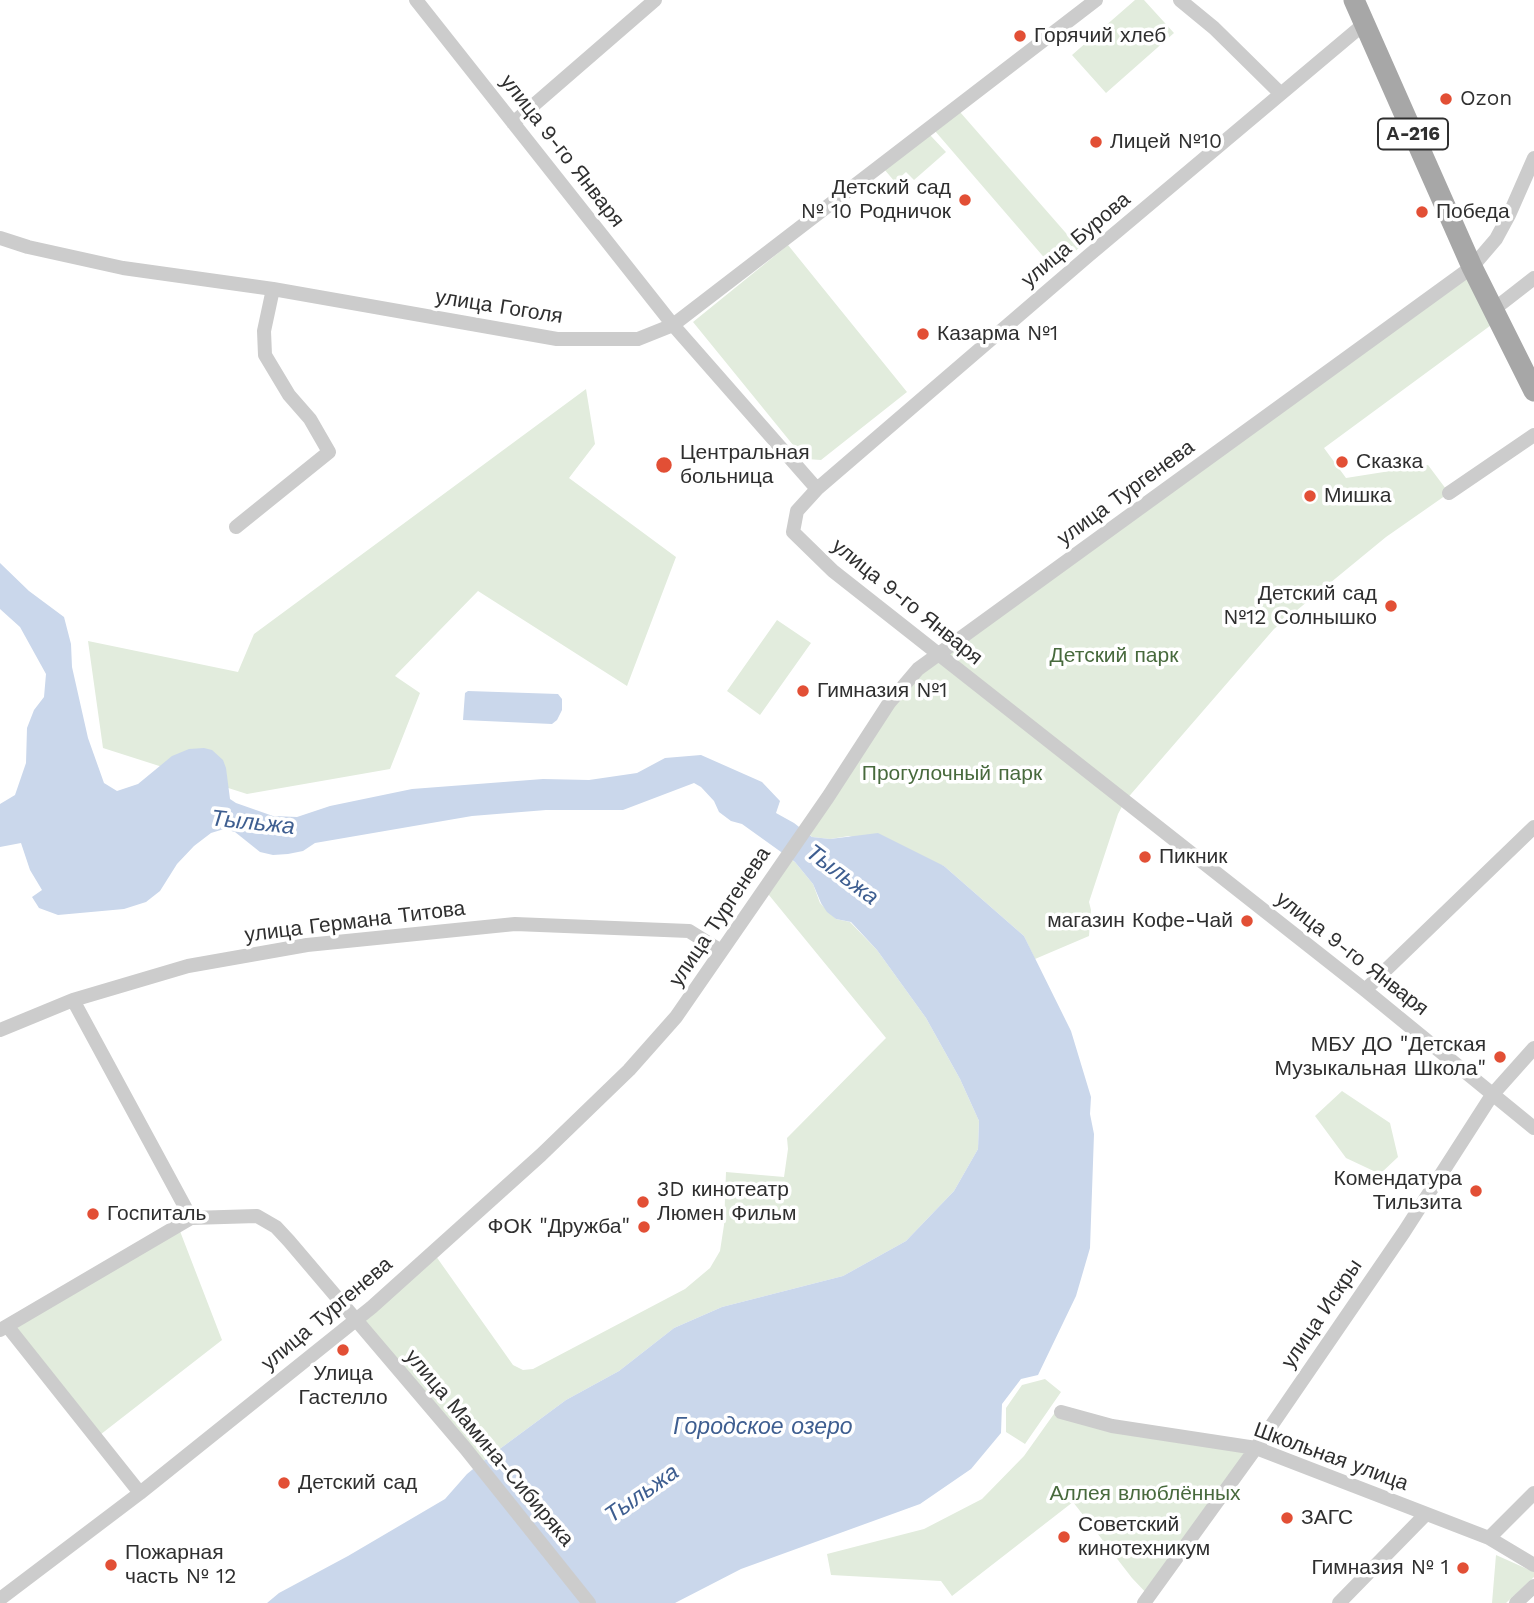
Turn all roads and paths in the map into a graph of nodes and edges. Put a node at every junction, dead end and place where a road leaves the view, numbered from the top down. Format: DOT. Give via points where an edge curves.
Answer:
graph roads {
  1 [pos="416,0"];
  2 [pos="654,0"];
  3 [pos="1096,0"];
  4 [pos="1180,0"];
  5 [pos="1354,0"];
  6 [pos="1364,24"];
  7 [pos="1280,93"];
  8 [pos="513,123"];
  9 [pos="1534,158"];
  10 [pos="0,238"];
  11 [pos="1472,267"];
  12 [pos="1534,278"];
  13 [pos="273,289"];
  14 [pos="1493,310"];
  15 [pos="673,326"];
  16 [pos="1534,391"];
  17 [pos="1534,435"];
  18 [pos="817,489"];
  19 [pos="1449,493"];
  20 [pos="236,527"];
  21 [pos="937,655"];
  22 [pos="1534,827"];
  23 [pos="721,951"];
  24 [pos="1365,990"];
  25 [pos="73,1000"];
  26 [pos="0,1030"];
  27 [pos="1534,1048"];
  28 [pos="1492,1095"];
  29 [pos="1534,1128"];
  30 [pos="191,1218"];
  31 [pos="355,1321"];
  32 [pos="4,1328"];
  33 [pos="1061,1412"];
  34 [pos="1256,1448"];
  35 [pos="140,1493"];
  36 [pos="1534,1493"];
  37 [pos="1425,1515"];
  38 [pos="1489,1538"];
  39 [pos="1534,1565"];
  40 [pos="1534,1586"];
  41 [pos="0,1599"];
  42 [pos="1149,1601"];
  43 [pos="589,1603"];
  44 [pos="1339,1603"];
  45 [pos="1516,1603"];
  1 -- 8 [label="street, улица 9-го Января"];
  2 -- 8 [label="street"];
  3 -- 15 [label="street, улица Гоголя"];
  4 -- 7 [label="street"];
  5 -- 6 [label="main road, А-216"];
  6 -- 7 [label="street, улица Бурова"];
  6 -- 11 [label="main road, А-216"];
  7 -- 18 [label="street, улица Бурова"];
  8 -- 15 [label="street, улица 9-го Января"];
  9 -- 11 [label="street, улица Тургенева" via="1496,239"];
  10 -- 13 [label="street, улица Гоголя" via="123,268"];
  11 -- 14 [label="main road, А-216"];
  11 -- 21 [label="street, улица Тургенева"];
  12 -- 14 [label="street"];
  13 -- 15 [label="street, улица Гоголя" via="557,339 638,339"];
  13 -- 20 [label="street" via="264,331 265,355 329,452"];
  14 -- 16 [label="main road, А-216"];
  15 -- 18 [label="street, улица 9-го Января"];
  17 -- 19 [label="street"];
  18 -- 21 [label="street, улица 9-го Января" via="797,511 793,532 833,572"];
  21 -- 23 [label="street, улица Тургенева" via="918,669 888,704"];
  21 -- 24 [label="street, улица 9-го Января"];
  22 -- 24 [label="street"];
  23 -- 25 [label="street, улица Германа Титова" via="689,931 515,924 254,954 188,966"];
  23 -- 31 [label="street, улица Тургенева" via="676,1017 629,1070"];
  24 -- 28 [label="street, улица 9-го Января"];
  25 -- 26 [label="street, улица Германа Титова"];
  25 -- 30 [label="street"];
  27 -- 28 [label="street, улица Искры"];
  28 -- 29 [label="street, улица 9-го Января"];
  28 -- 34 [label="street, улица Искры"];
  30 -- 31 [label="street, улица Мамина-Сибиряка" via="257,1216 275,1227"];
  30 -- 32 [label="street"];
  31 -- 35 [label="street, улица Тургенева"];
  31 -- 43 [label="street, улица Мамина-Сибиряка" via="465,1448"];
  32 -- 35 [label="street"];
  33 -- 34 [label="street, Школьная улица" via="1112,1426"];
  34 -- 37 [label="street, Школьная улица"];
  34 -- 42 [label="street, улица Искры"];
  35 -- 41 [label="street, улица Тургенева"];
  36 -- 38 [label="street"];
  37 -- 38 [label="street, Школьная улица"];
  37 -- 44 [label="street"];
  38 -- 39 [label="street, Школьная улица"];
  40 -- 45 [label="street"];
}
